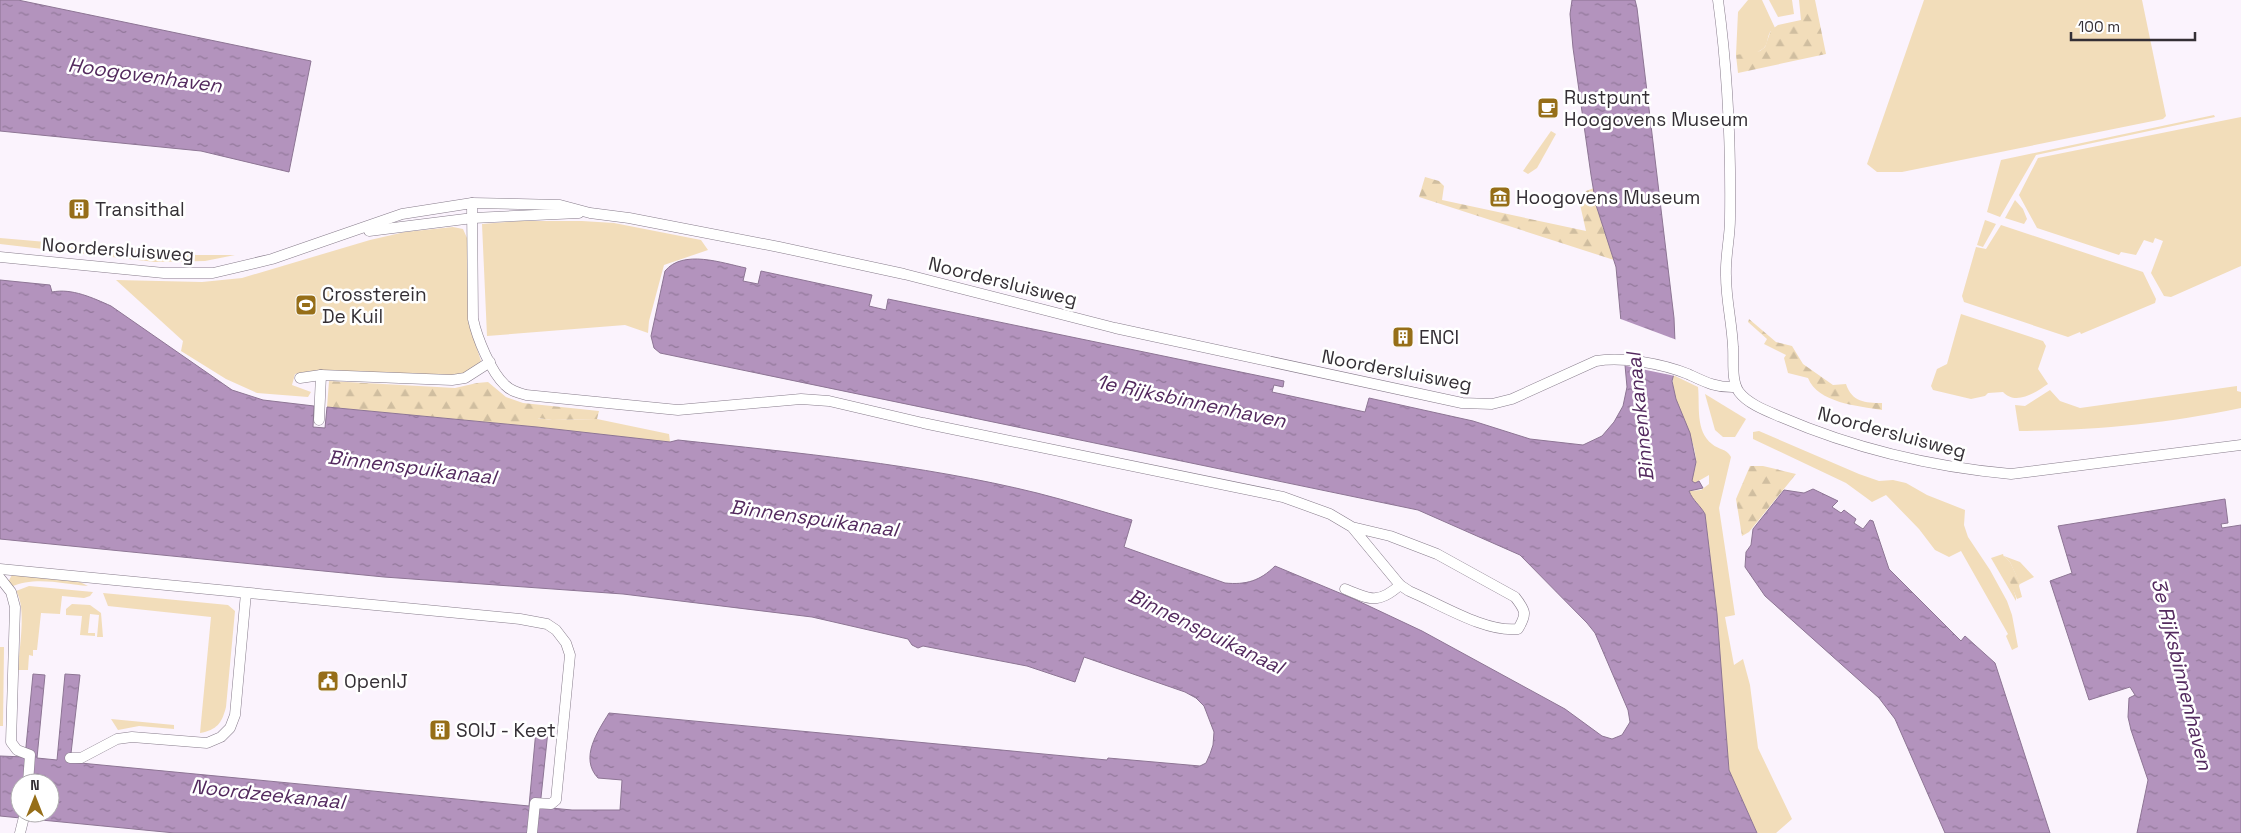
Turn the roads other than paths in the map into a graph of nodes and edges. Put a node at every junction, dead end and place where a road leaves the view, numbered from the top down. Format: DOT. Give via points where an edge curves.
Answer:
graph roads {
  1 [pos="1718,0"];
  2 [pos="472,203"];
  3 [pos="590,213"];
  4 [pos="472,218"];
  5 [pos="348,233"];
  6 [pos="0,257"];
  7 [pos="490,362"];
  8 [pos="322,376"];
  9 [pos="300,378"];
  10 [pos="1736,386"];
  11 [pos="319,420"];
  12 [pos="2241,445"];
  13 [pos="1352,527"];
  14 [pos="0,569"];
  15 [pos="0,578"];
  16 [pos="1400,585"];
  17 [pos="1345,589"];
  18 [pos="246,593"];
  19 [pos="70,758"];
  20 [pos="29,773"];
  21 [pos="532,833"];
  1 -- 10 [label="street" via="1726,62 1730,221 1726,275"];
  2 -- 3 [label="street, Noordersluisweg" via="560,205"];
  2 -- 4 [label="street"];
  2 -- 5 [label="street, Noordersluisweg" via="402,214"];
  3 -- 4 [label="street, Noordersluisweg"];
  3 -- 10 [label="street, Noordersluisweg" via="904,274 1115,328 1462,403 1492,404 1512,399 1596,361 1619,359 1687,374 1722,388"];
  4 -- 5 [label="street, Noordersluisweg"];
  4 -- 7 [label="street" via="473,319"];
  5 -- 6 [label="street, Noordersluisweg" via="272,259 213,273 164,274"];
  7 -- 8 [label="street" via="464,378 452,380"];
  7 -- 13 [label="street" via="504,384 526,395 678,410 801,399 829,401 1282,497 1330,514"];
  8 -- 9 [label="street"];
  8 -- 11 [label="street"];
  10 -- 12 [label="street, Noordersluisweg" via="1747,400 1813,431 1865,447 1974,471 2011,474"];
  13 -- 16 [label="street"];
  13 -- 16 [label="street" via="1390,536 1437,554 1516,597 1524,608 1525,618 1518,629 1490,628"];
  14 -- 18 [label="street"];
  15 -- 20 [label="street" via="11,592 16,613 11,742 17,750 30,756"];
  16 -- 17 [label="street" via="1389,595 1374,600"];
  18 -- 19 [label="street" via="234,715 230,728 221,738 207,743 132,736 117,739 81,758"];
  18 -- 21 [label="street" via="547,624 563,638 570,662 556,800 551,804 535,803"];
}
